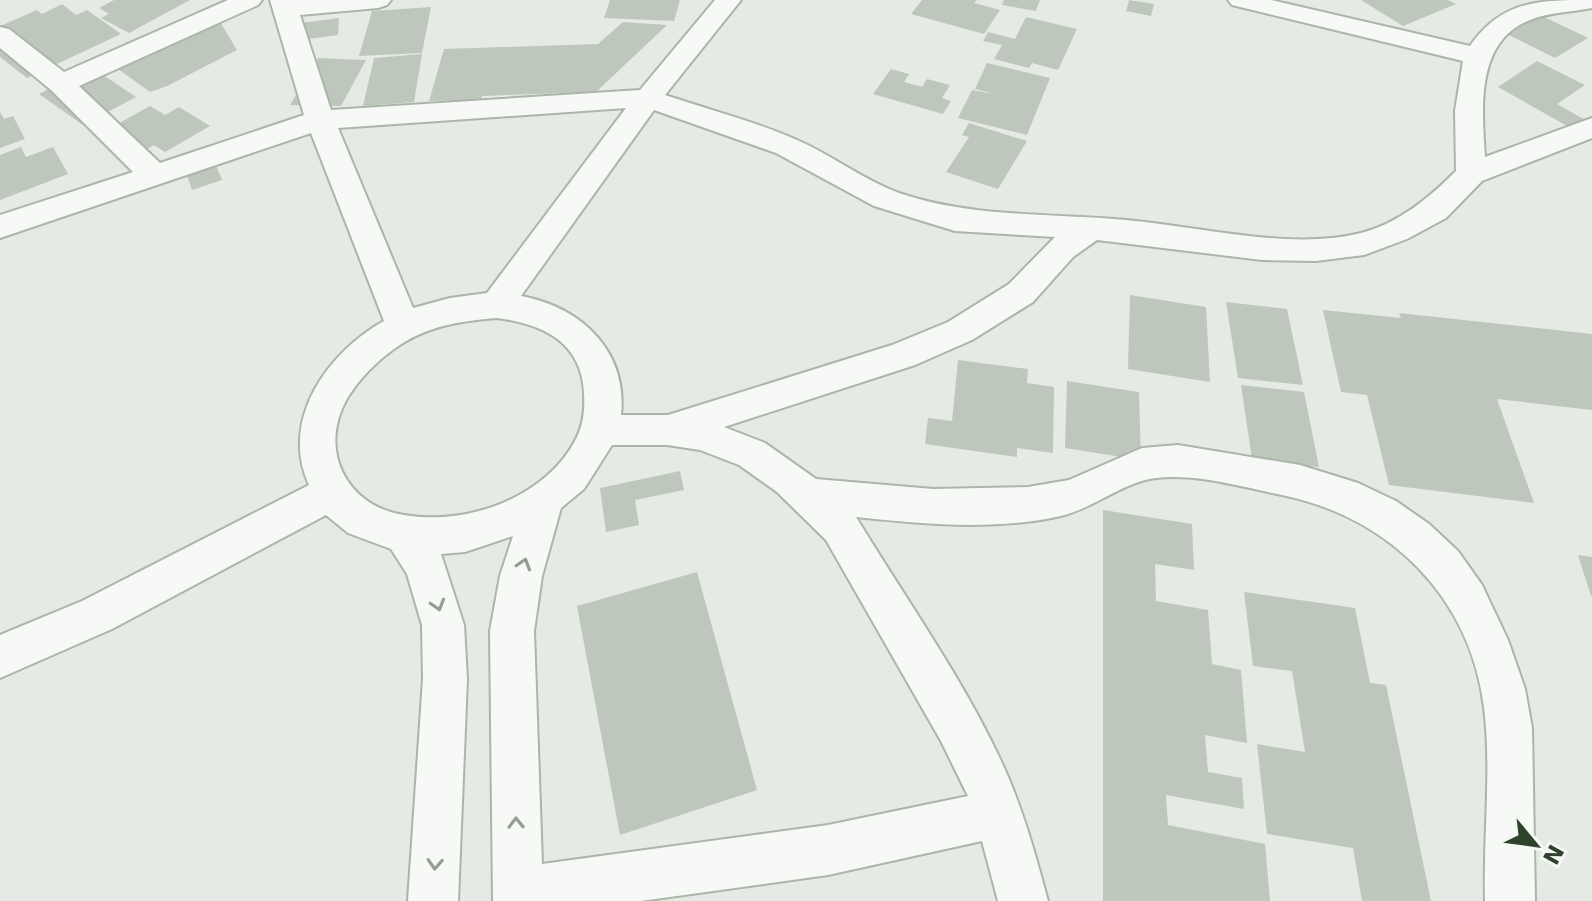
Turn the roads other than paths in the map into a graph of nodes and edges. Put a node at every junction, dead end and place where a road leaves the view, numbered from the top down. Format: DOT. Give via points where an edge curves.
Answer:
graph roads {
  1 [pos="249,0"];
  2 [pos="378,0"];
  3 [pos="728,0"];
  4 [pos="1241,0"];
  5 [pos="1326,0"];
  6 [pos="1589,1"];
  7 [pos="285,4"];
  8 [pos="1360,30"];
  9 [pos="0,35"];
  10 [pos="1478,57"];
  11 [pos="61,84"];
  12 [pos="646,98"];
  13 [pos="320,120"];
  14 [pos="1592,127"];
  15 [pos="153,174"];
  16 [pos="1471,174"];
  17 [pos="0,227"];
  18 [pos="1094,228"];
  19 [pos="497,305"];
  20 [pos="403,326"];
  21 [pos="599,430"];
  22 [pos="667,430"];
  23 [pos="330,493"];
  24 [pos="806,495"];
  25 [pos="544,500"];
  26 [pos="405,536"];
  27 [pos="0,657"];
  28 [pos="999,813"];
  29 [pos="518,897"];
  30 [pos="433,901"];
  31 [pos="1023,901"];
  32 [pos="1510,901"];
  1 -- 11 [label="street"];
  2 -- 7 [label="street"];
  3 -- 12 [label="street"];
  4 -- 8 [label="street"];
  5 -- 8 [label="street"];
  6 -- 10 [label="street" via="1510,18 1491,31"];
  7 -- 13 [label="street"];
  8 -- 10 [label="street"];
  9 -- 11 [label="street"];
  10 -- 16 [label="street" via="1469,111"];
  11 -- 15 [label="street"];
  12 -- 13 [label="street"];
  12 -- 18 [label="street" via="786,146 917,211 955,220"];
  12 -- 19 [label="street"];
  13 -- 15 [label="street"];
  13 -- 20 [label="street"];
  14 -- 16 [label="street"];
  15 -- 17 [label="street"];
  16 -- 18 [label="street" via="1435,210 1364,244 1262,248"];
  18 -- 22 [label="street" via="1062,249 1021,293 960,331 903,355"];
  19 -- 20 [label="street" via="449,309"];
  19 -- 21 [label="street" via="538,312 572,330 596,357 606,392"];
  20 -- 23 [label="street" via="365,351 336,383 318,420 316,458"];
  21 -- 22 [label="street"];
  21 -- 25 [label="street" via="579,468"];
  22 -- 24 [label="street" via="702,435 752,454"];
  23 -- 26 [label="street" via="360,520"];
  23 -- 27 [label="street" via="97,615"];
  24 -- 28 [label="street" via="840,527 957,725"];
  24 -- 32 [label="street" via="920,508 988,508 1062,498 1135,465 1159,461 1301,480 1365,502 1395,519 1430,549 1470,602 1503,690 1509,731"];
  25 -- 26 [label="street" via="501,524 453,536"];
  29 -- 25 [label="street, one-way" via="512,631 521,576"];
  26 -- 30 [label="street, one-way" via="426,567 443,625"];
  28 -- 29 [label="street" via="828,850"];
  28 -- 31 [label="street"];
}
